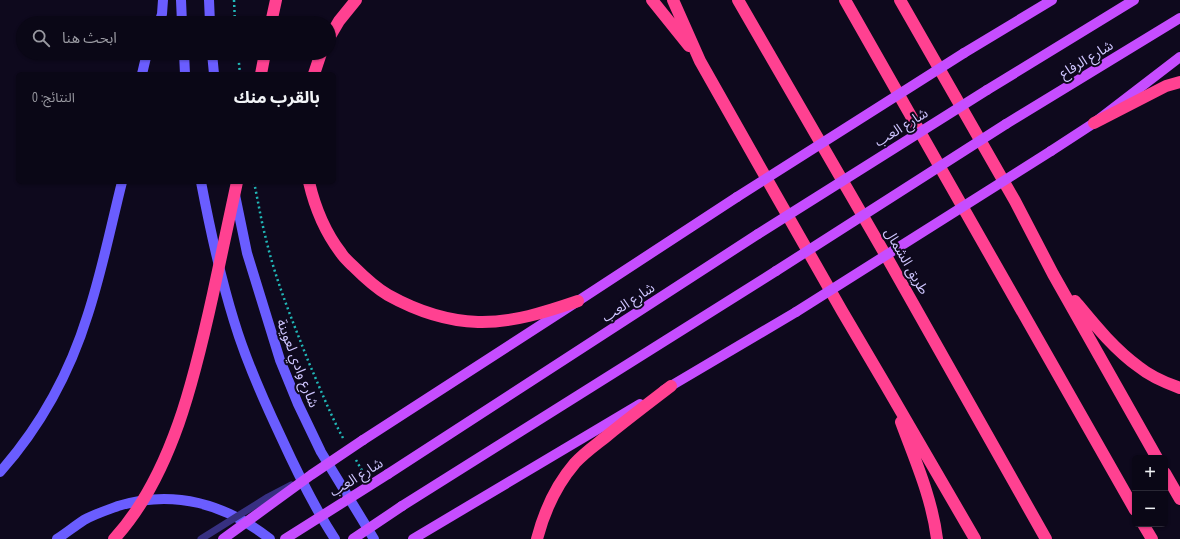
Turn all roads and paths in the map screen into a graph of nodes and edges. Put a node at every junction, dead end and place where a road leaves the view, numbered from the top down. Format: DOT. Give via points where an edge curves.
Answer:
graph roads {
  1 [pos="163,0"];
  2 [pos="181,0"];
  3 [pos="209,0"];
  4 [pos="234,0"];
  5 [pos="276,0"];
  6 [pos="356,0"];
  7 [pos="652,0"];
  8 [pos="673,0"];
  9 [pos="738,0"];
  10 [pos="845,0"];
  11 [pos="900,0"];
  12 [pos="1052,0"];
  13 [pos="1134,0"];
  14 [pos="161,16"];
  15 [pos="182,16"];
  16 [pos="210,16"];
  17 [pos="235,16"];
  18 [pos="273,16"];
  19 [pos="1180,18"];
  20 [pos="336,26"];
  21 [pos="1180,57"];
  22 [pos="145,60"];
  23 [pos="184,60"];
  24 [pos="213,60"];
  25 [pos="239,60"];
  26 [pos="264,60"];
  27 [pos="319,60"];
  28 [pos="700,61"];
  29 [pos="142,72"];
  30 [pos="185,72"];
  31 [pos="214,72"];
  32 [pos="240,72"];
  33 [pos="261,72"];
  34 [pos="315,72"];
  35 [pos="1180,82"];
  36 [pos="988,90"];
  37 [pos="1094,123"];
  38 [pos="122,184"];
  39 [pos="201,184"];
  40 [pos="232,184"];
  41 [pos="237,184"];
  42 [pos="254,184"];
  43 [pos="310,184"];
  44 [pos="1053,274"];
  45 [pos="578,301"];
  46 [pos="886,384"];
  47 [pos="671,386"];
  48 [pos="1180,388"];
  49 [pos="347,444"];
  50 [pos="1155,455"];
  51 [pos="355,458"];
  52 [pos="0,472"];
  53 [pos="311,475"];
  54 [pos="366,478"];
  55 [pos="1168,478"];
  56 [pos="1180,499"];
  57 [pos="1132,505"];
  58 [pos="1145,527"];
  59 [pos="415,538"];
  60 [pos="57,539"];
  61 [pos="114,539"];
  62 [pos="201,539"];
  63 [pos="223,539"];
  64 [pos="270,539"];
  65 [pos="285,539"];
  66 [pos="335,539"];
  67 [pos="353,539"];
  68 [pos="374,539"];
  69 [pos="537,539"];
  70 [pos="936,539"];
  71 [pos="975,539"];
  72 [pos="1046,539"];
  73 [pos="1152,539"];
  1 -- 14 [label="main road"];
  2 -- 15 [label="main road"];
  3 -- 16 [label="main road"];
  4 -- 17 [label="path"];
  5 -- 18 [label="highway"];
  6 -- 20 [label="highway"];
  7 -- 28 [label="highway"];
  8 -- 28 [label="highway"];
  9 -- 72 [label="highway, طريق الشمال"];
  10 -- 57 [label="highway"];
  11 -- 44 [label="highway" via="1015,201"];
  12 -- 45 [label="main road, bridge" via="737,197"];
  13 -- 36 [label="main road, شارع الرفاع"];
  19 -- 67 [label="main road, شارع الرفاع, bridge" via="1006,124"];
  21 -- 37 [label="main road"];
  22 -- 29 [label="main road"];
  23 -- 30 [label="main road"];
  24 -- 31 [label="main road"];
  25 -- 32 [label="path"];
  26 -- 33 [label="highway"];
  27 -- 34 [label="highway"];
  28 -- 46 [label="highway"];
  35 -- 37 [label="highway" via="1166,86"];
  36 -- 65 [label="main road, شارع العب, bridge" via="758,234"];
  37 -- 47 [label="main road, bridge" via="796,312"];
  38 -- 52 [label="main road" via="97,285 77,345 51,400 18,451"];
  39 -- 66 [label="main road" via="216,254 244,352 295,467"];
  40 -- 68 [label="main road, شارع وادي لعوينة" via="247,253 280,360 321,452"];
  41 -- 61 [label="highway, bridge" via="195,368 182,410 166,456 148,493 125,528"];
  42 -- 49 [label="path" via="266,240 290,316 335,424"];
  43 -- 45 [label="highway" via="325,228 341,254 362,275 387,294 420,310 455,320 478,322 538,314"];
  44 -- 48 [label="highway" via="1112,344 1139,368"];
  44 -- 50 [label="highway"];
  45 -- 53 [label="main road, bridge"];
  46 -- 70 [label="highway" via="918,465 930,504"];
  46 -- 71 [label="highway"];
  47 -- 59 [label="main road"];
  47 -- 69 [label="highway" via="576,462 561,482"];
  51 -- 54 [label="path"];
  53 -- 62 [label="lane, bridge" via="268,497"];
  53 -- 63 [label="main road, bridge"];
  55 -- 56 [label="highway"];
  58 -- 73 [label="highway"];
  60 -- 64 [label="main road" via="85,520 105,511 133,502 164,499 188,500 220,510 245,521"];
}
